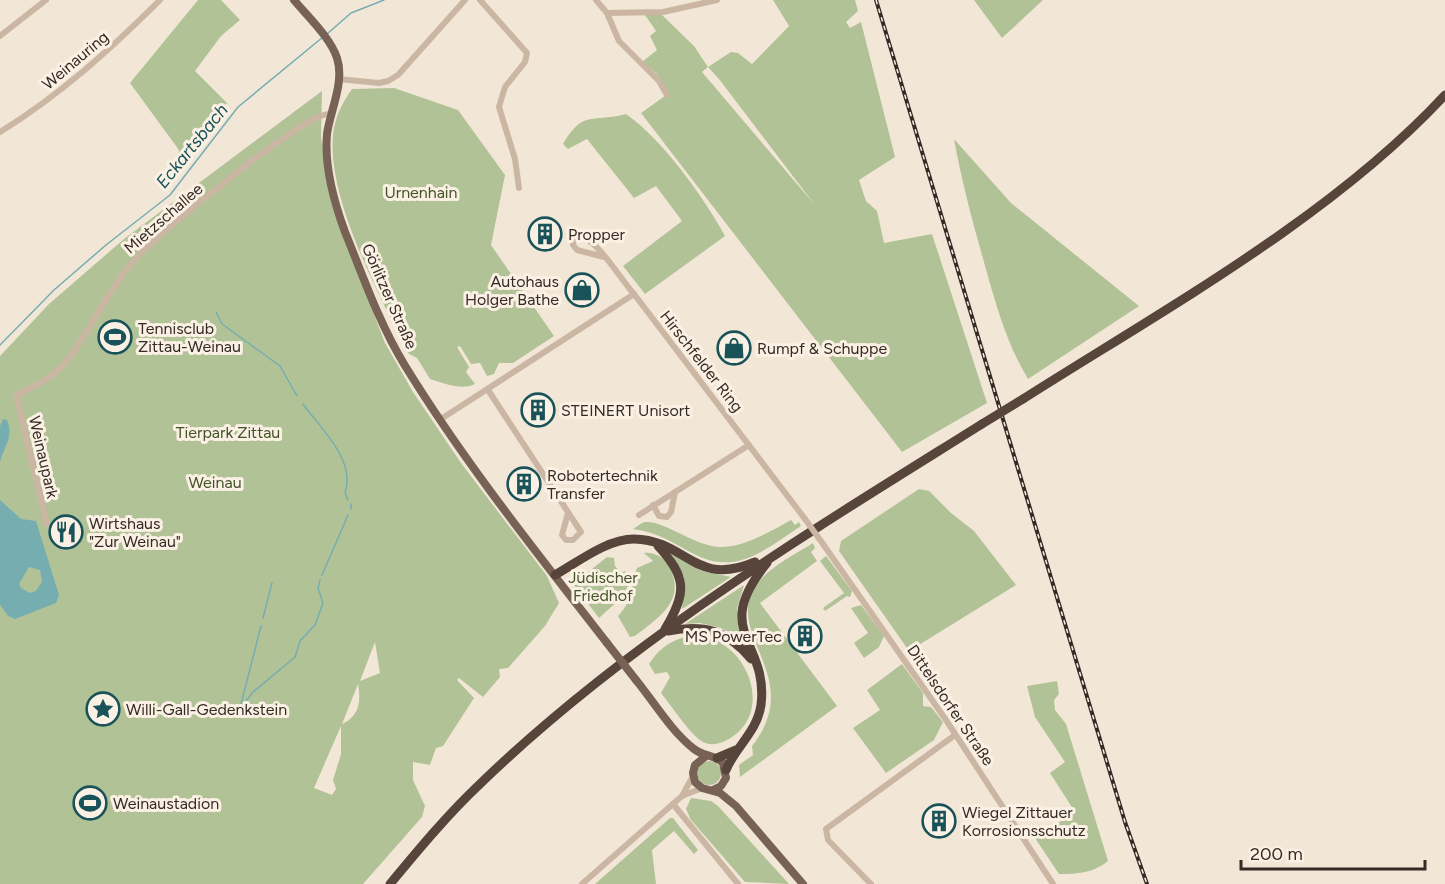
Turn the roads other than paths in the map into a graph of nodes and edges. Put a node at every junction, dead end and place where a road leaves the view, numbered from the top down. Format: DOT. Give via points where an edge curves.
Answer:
graph roads {
  1 [pos="46,0"];
  2 [pos="160,0"];
  3 [pos="294,0"];
  4 [pos="465,0"];
  5 [pos="480,0"];
  6 [pos="596,0"];
  7 [pos="717,0"];
  8 [pos="607,13"];
  9 [pos="0,36"];
  10 [pos="338,79"];
  11 [pos="667,94"];
  12 [pos="1445,95"];
  13 [pos="330,114"];
  14 [pos="0,132"];
  15 [pos="519,188"];
  16 [pos="604,257"];
  17 [pos="634,294"];
  18 [pos="488,390"];
  19 [pos="15,396"];
  20 [pos="441,419"];
  21 [pos="749,445"];
  22 [pos="675,492"];
  23 [pos="653,505"];
  24 [pos="568,513"];
  25 [pos="639,515"];
  26 [pos="805,519"];
  27 [pos="47,524"];
  28 [pos="657,544"];
  29 [pos="774,554"];
  30 [pos="555,575"];
  31 [pos="663,633"];
  32 [pos="756,665"];
  33 [pos="955,735"];
  34 [pos="685,742"];
  35 [pos="738,749"];
  36 [pos="706,756"];
  37 [pos="717,758"];
  38 [pos="695,765"];
  39 [pos="726,770"];
  40 [pos="693,777"];
  41 [pos="725,781"];
  42 [pos="702,788"];
  43 [pos="713,790"];
  44 [pos="681,796"];
  45 [pos="673,804"];
  46 [pos="736,806"];
  47 [pos="390,884"];
  48 [pos="582,884"];
  49 [pos="738,884"];
  50 [pos="803,884"];
  51 [pos="871,884"];
  52 [pos="1053,884"];
  1 -- 9 [label="street"];
  2 -- 14 [label="street, Weinauring" via="68,85"];
  3 -- 10 [label="main road, Görlitzer Straße" via="329,44 337,59"];
  4 -- 10 [label="street" via="398,75 388,81"];
  5 -- 15 [label="street" via="527,53 525,62 505,87 499,107 515,159"];
  6 -- 8 [label="street"];
  7 -- 8 [label="street" via="663,12"];
  8 -- 11 [label="street" via="619,41"];
  10 -- 13 [label="main road, Görlitzer Straße"];
  12 -- 29 [label="highway, bridge" via="1377,158 1230,268"];
  13 -- 19 [label="street, Mietzschallee" via="308,121 283,138 141,253 112,285 64,364"];
  13 -- 20 [label="main road, Görlitzer Straße" via="328,168 345,230 389,335"];
  16 -- 16 [label="street, Hirschfelder Ring" via="588,239 574,240 577,250"];
  16 -- 17 [label="street, Hirschfelder Ring"];
  17 -- 18 [label="street"];
  17 -- 21 [label="street, Hirschfelder Ring"];
  18 -- 20 [label="street"];
  18 -- 24 [label="street"];
  19 -- 27 [label="street, Weinaupark"];
  20 -- 30 [label="main road, Görlitzer Straße"];
  21 -- 22 [label="street"];
  21 -- 26 [label="street, Hirschfelder Ring"];
  22 -- 23 [label="street"];
  22 -- 23 [label="street" via="667,517 659,516"];
  23 -- 25 [label="street"];
  26 -- 33 [label="street, Dittelsdorfer Straße, bridge"];
  28 -- 29 [label="highway" via="712,571 741,568"];
  28 -- 30 [label="highway" via="633,539 613,543"];
  28 -- 31 [label="highway" via="677,568 681,582 678,603"];
  29 -- 31 [label="highway"];
  29 -- 32 [label="highway" via="751,582 744,598 743,629"];
  30 -- 34 [label="main road, Görlitzer Straße, bridge"];
  31 -- 32 [label="highway" via="688,627 719,631"];
  31 -- 47 [label="highway" via="568,705 480,783"];
  32 -- 35 [label="highway" via="761,697 759,716"];
  33 -- 51 [label="street" via="829,825 825,832 828,840"];
  33 -- 52 [label="street, Dittelsdorfer Straße"];
  34 -- 36 [label="main road"];
  34 -- 38 [label="main road"];
  35 -- 37 [label="highway"];
  35 -- 39 [label="highway"];
  36 -- 37 [label="main road"];
  36 -- 38 [label="main road"];
  37 -- 39 [label="main road"];
  38 -- 40 [label="main road"];
  39 -- 41 [label="main road"];
  40 -- 42 [label="main road"];
  40 -- 44 [label="street"];
  41 -- 43 [label="main road"];
  41 -- 46 [label="main road"];
  42 -- 43 [label="main road"];
  42 -- 44 [label="street"];
  43 -- 46 [label="main road"];
  44 -- 45 [label="street"];
  45 -- 48 [label="street"];
  45 -- 49 [label="street"];
  46 -- 50 [label="main road"];
}
